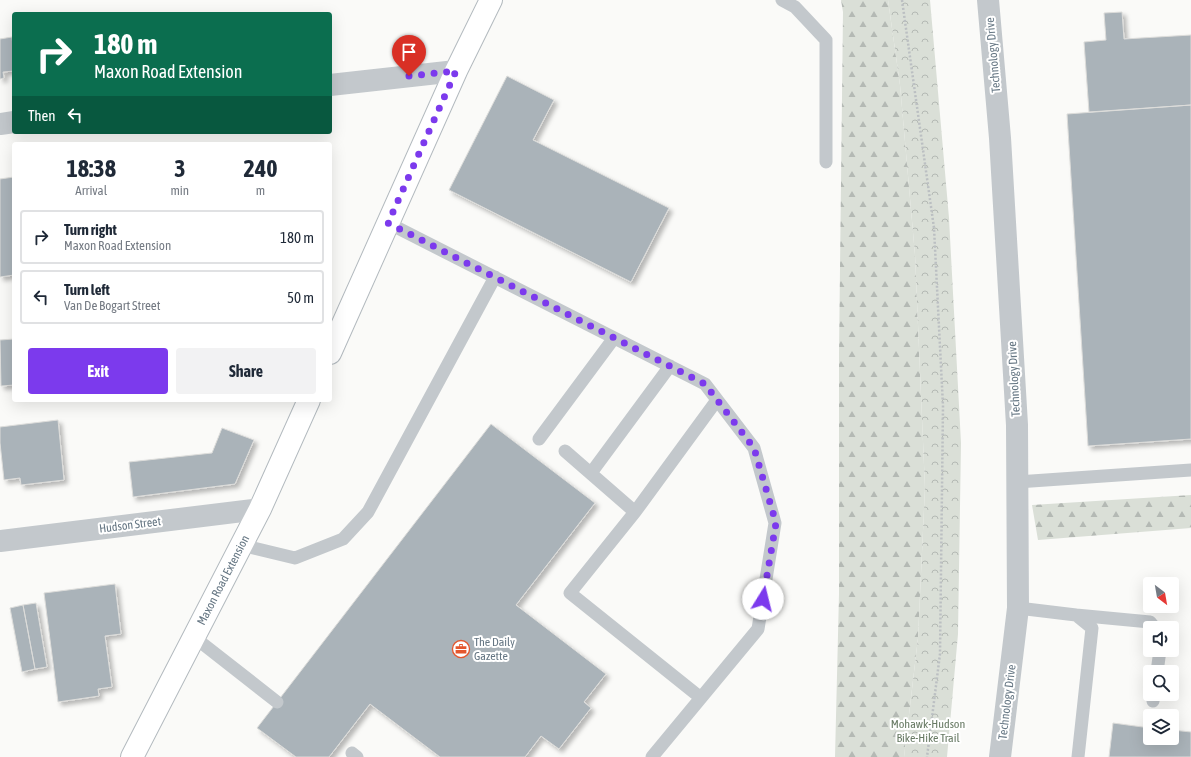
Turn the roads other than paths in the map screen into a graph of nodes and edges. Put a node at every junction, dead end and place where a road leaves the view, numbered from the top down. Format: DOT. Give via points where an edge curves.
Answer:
graph roads {
  1 [pos="491,0"];
  2 [pos="782,0"];
  3 [pos="988,0"];
  4 [pos="456,71"];
  5 [pos="332,85"];
  6 [pos="12,122"];
  7 [pos="0,124"];
  8 [pos="826,162"];
  9 [pos="388,223"];
  10 [pos="495,277"];
  11 [pos="614,338"];
  12 [pos="332,349"];
  13 [pos="670,366"];
  14 [pos="717,400"];
  15 [pos="308,402"];
  16 [pos="539,439"];
  17 [pos="565,451"];
  18 [pos="1191,470"];
  19 [pos="591,473"];
  20 [pos="1017,482"];
  21 [pos="260,509"];
  22 [pos="635,512"];
  23 [pos="0,541"];
  24 [pos="241,545"];
  25 [pos="1018,608"];
  26 [pos="1076,615"];
  27 [pos="1143,621"];
  28 [pos="194,637"];
  29 [pos="701,698"];
  30 [pos="277,702"];
  31 [pos="138,755"];
  32 [pos="652,757"];
  33 [pos="1000,757"];
  34 [pos="1078,757"];
  1 -- 4 [label="street"];
  2 -- 8 [label="lane" via="795,7 826,40"];
  3 -- 20 [label="street, Technology Drive" via="1001,154"];
  4 -- 5 [label="street"];
  4 -- 9 [label="street"];
  6 -- 7 [label="street"];
  9 -- 10 [label="lane"];
  9 -- 12 [label="street"];
  10 -- 11 [label="lane"];
  10 -- 24 [label="lane" via="368,512 343,539 295,558"];
  11 -- 13 [label="lane"];
  11 -- 16 [label="lane"];
  13 -- 14 [label="lane" via="705,384"];
  13 -- 19 [label="lane"];
  14 -- 22 [label="lane"];
  14 -- 29 [label="lane" via="754,448 776,523 758,629"];
  15 -- 21 [label="street, Maxon Road Extension"];
  17 -- 19 [label="lane"];
  18 -- 20 [label="lane"];
  19 -- 22 [label="lane"];
  20 -- 25 [label="street, Technology Drive"];
  21 -- 23 [label="street, Hudson Street"];
  21 -- 24 [label="street, Maxon Road Extension"];
  22 -- 29 [label="lane" via="570,593"];
  24 -- 28 [label="street, Maxon Road Extension"];
  25 -- 26 [label="lane"];
  25 -- 33 [label="street, Technology Drive"];
  26 -- 27 [label="lane"];
  26 -- 34 [label="lane" via="1092,628"];
  28 -- 30 [label="lane"];
  28 -- 31 [label="street, Maxon Road Extension"];
  29 -- 32 [label="lane"];
}
